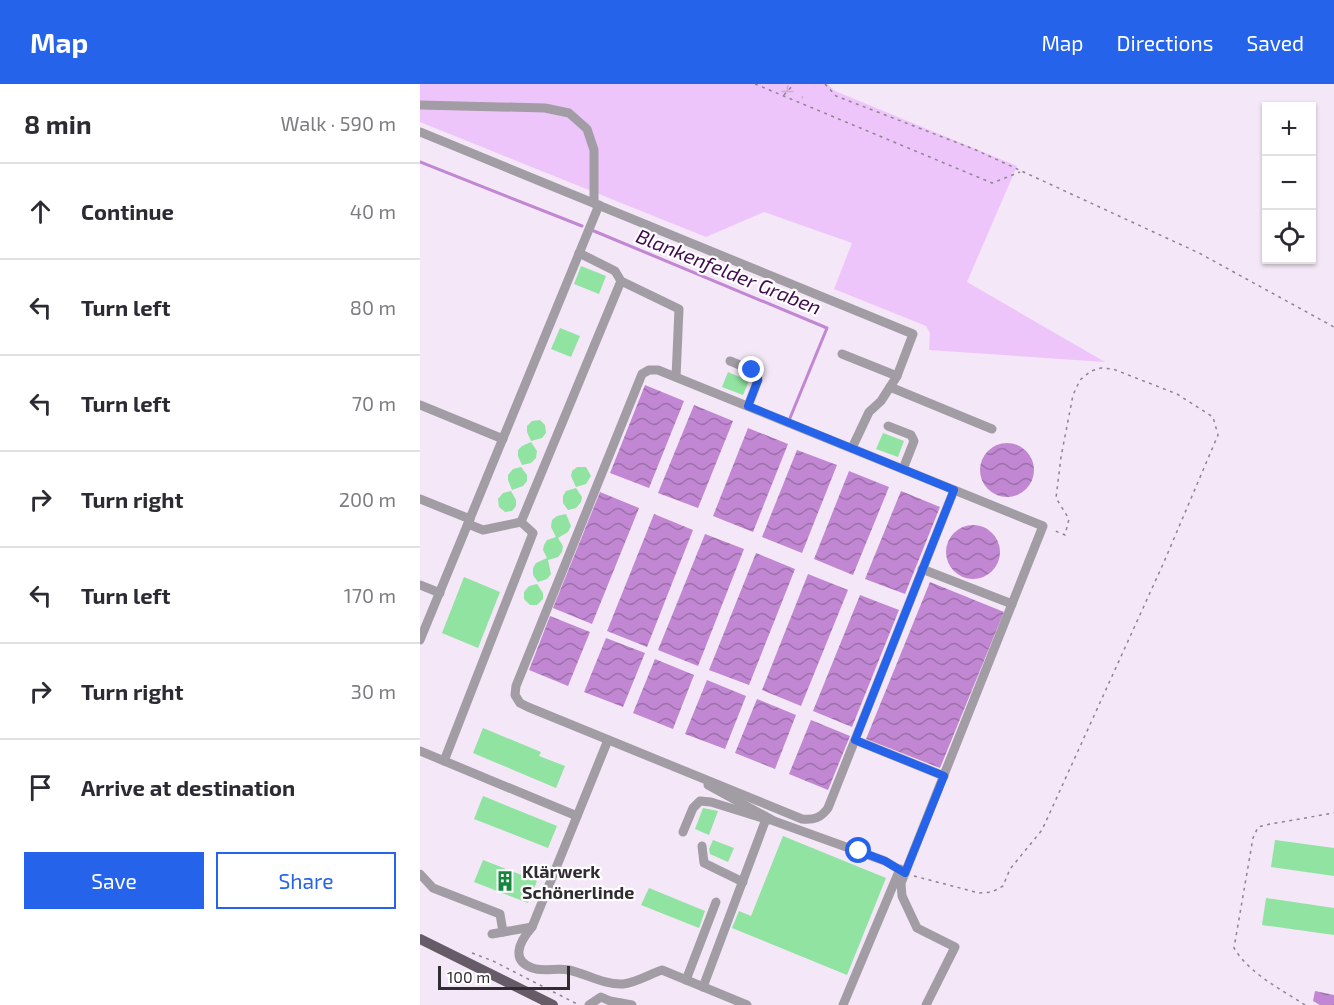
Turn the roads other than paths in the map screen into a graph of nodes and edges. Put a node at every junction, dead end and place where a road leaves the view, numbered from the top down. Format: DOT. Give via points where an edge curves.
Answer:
graph roads {
  1 [pos="420,105"];
  2 [pos="420,132"];
  3 [pos="597,204"];
  4 [pos="579,253"];
  5 [pos="621,280"];
  6 [pos="842,354"];
  7 [pos="730,361"];
  8 [pos="897,376"];
  9 [pos="676,377"];
  10 [pos="890,387"];
  11 [pos="420,405"];
  12 [pos="748,406"];
  13 [pos="888,426"];
  14 [pos="992,429"];
  15 [pos="503,439"];
  16 [pos="852,448"];
  17 [pos="903,470"];
  18 [pos="954,490"];
  19 [pos="420,499"];
  20 [pos="469,521"];
  21 [pos="521,522"];
  22 [pos="922,569"];
  23 [pos="420,585"];
  24 [pos="440,593"];
  25 [pos="1012,604"];
  26 [pos="423,624"];
  27 [pos="420,640"];
  28 [pos="608,740"];
  29 [pos="855,740"];
  30 [pos="420,751"];
  31 [pos="444,761"];
  32 [pos="944,776"];
  33 [pos="700,778"];
  34 [pos="577,816"];
  35 [pos="770,820"];
  36 [pos="683,832"];
  37 [pos="702,846"];
  38 [pos="902,871"];
  39 [pos="420,874"];
  40 [pos="743,882"];
  41 [pos="716,903"];
  42 [pos="532,927"];
  43 [pos="503,932"];
  44 [pos="492,934"];
  45 [pos="420,939"];
  46 [pos="686,980"];
  47 [pos="703,987"];
  48 [pos="613,1003"];
  49 [pos="553,1005"];
  50 [pos="589,1005"];
  51 [pos="632,1005"];
  52 [pos="745,1005"];
  53 [pos="843,1005"];
  54 [pos="926,1005"];
  1 -- 3 [label="lane" via="545,108 569,113 587,129 594,150"];
  2 -- 3 [label="lane"];
  3 -- 4 [label="lane"];
  3 -- 8 [label="lane" via="913,334"];
  4 -- 5 [label="lane" via="615,272"];
  4 -- 15 [label="lane"];
  5 -- 9 [label="lane" via="679,309"];
  5 -- 21 [label="lane"];
  6 -- 8 [label="lane"];
  7 -- 12 [label="lane" via="757,374"];
  8 -- 10 [label="lane"];
  9 -- 12 [label="lane"];
  9 -- 28 [label="lane" via="658,370 642,374 516,686 515,695 520,703"];
  10 -- 14 [label="lane"];
  10 -- 16 [label="lane" via="868,412"];
  11 -- 15 [label="lane"];
  12 -- 16 [label="lane"];
  13 -- 17 [label="lane" via="911,435 914,441"];
  15 -- 20 [label="lane"];
  16 -- 17 [label="lane"];
  17 -- 18 [label="lane"];
  18 -- 22 [label="lane"];
  18 -- 25 [label="lane" via="1043,526"];
  19 -- 20 [label="lane"];
  20 -- 21 [label="lane" via="483,530"];
  20 -- 24 [label="lane"];
  21 -- 31 [label="lane" via="533,533"];
  22 -- 25 [label="lane"];
  22 -- 29 [label="lane"];
  23 -- 24 [label="lane"];
  24 -- 26 [label="lane"];
  25 -- 32 [label="lane"];
  26 -- 27 [label="lane"];
  28 -- 33 [label="lane"];
  28 -- 34 [label="lane"];
  29 -- 32 [label="lane"];
  29 -- 33 [label="lane" via="828,808 823,816 813,820"];
  30 -- 31 [label="lane"];
  31 -- 34 [label="lane"];
  32 -- 38 [label="lane"];
  33 -- 35 [label="lane"];
  34 -- 42 [label="lane"];
  35 -- 36 [label="lane" via="700,801"];
  35 -- 38 [label="lane" via="859,851"];
  35 -- 40 [label="lane"];
  37 -- 40 [label="lane" via="704,863"];
  38 -- 53 [label="lane"];
  38 -- 54 [label="lane" via="902,896 917,928 955,947"];
  39 -- 43 [label="lane" via="433,888 500,914"];
  40 -- 47 [label="lane"];
  41 -- 46 [label="lane"];
  42 -- 43 [label="lane"];
  42 -- 46 [label="lane" via="519,944 518,952 523,962 536,969 571,971 624,984 662,970"];
  43 -- 44 [label="lane"];
  45 -- 49 [label="main road"];
  46 -- 47 [label="lane"];
  47 -- 52 [label="lane"];
  48 -- 50 [label="lane" via="601,997"];
  48 -- 51 [label="lane"];
}
